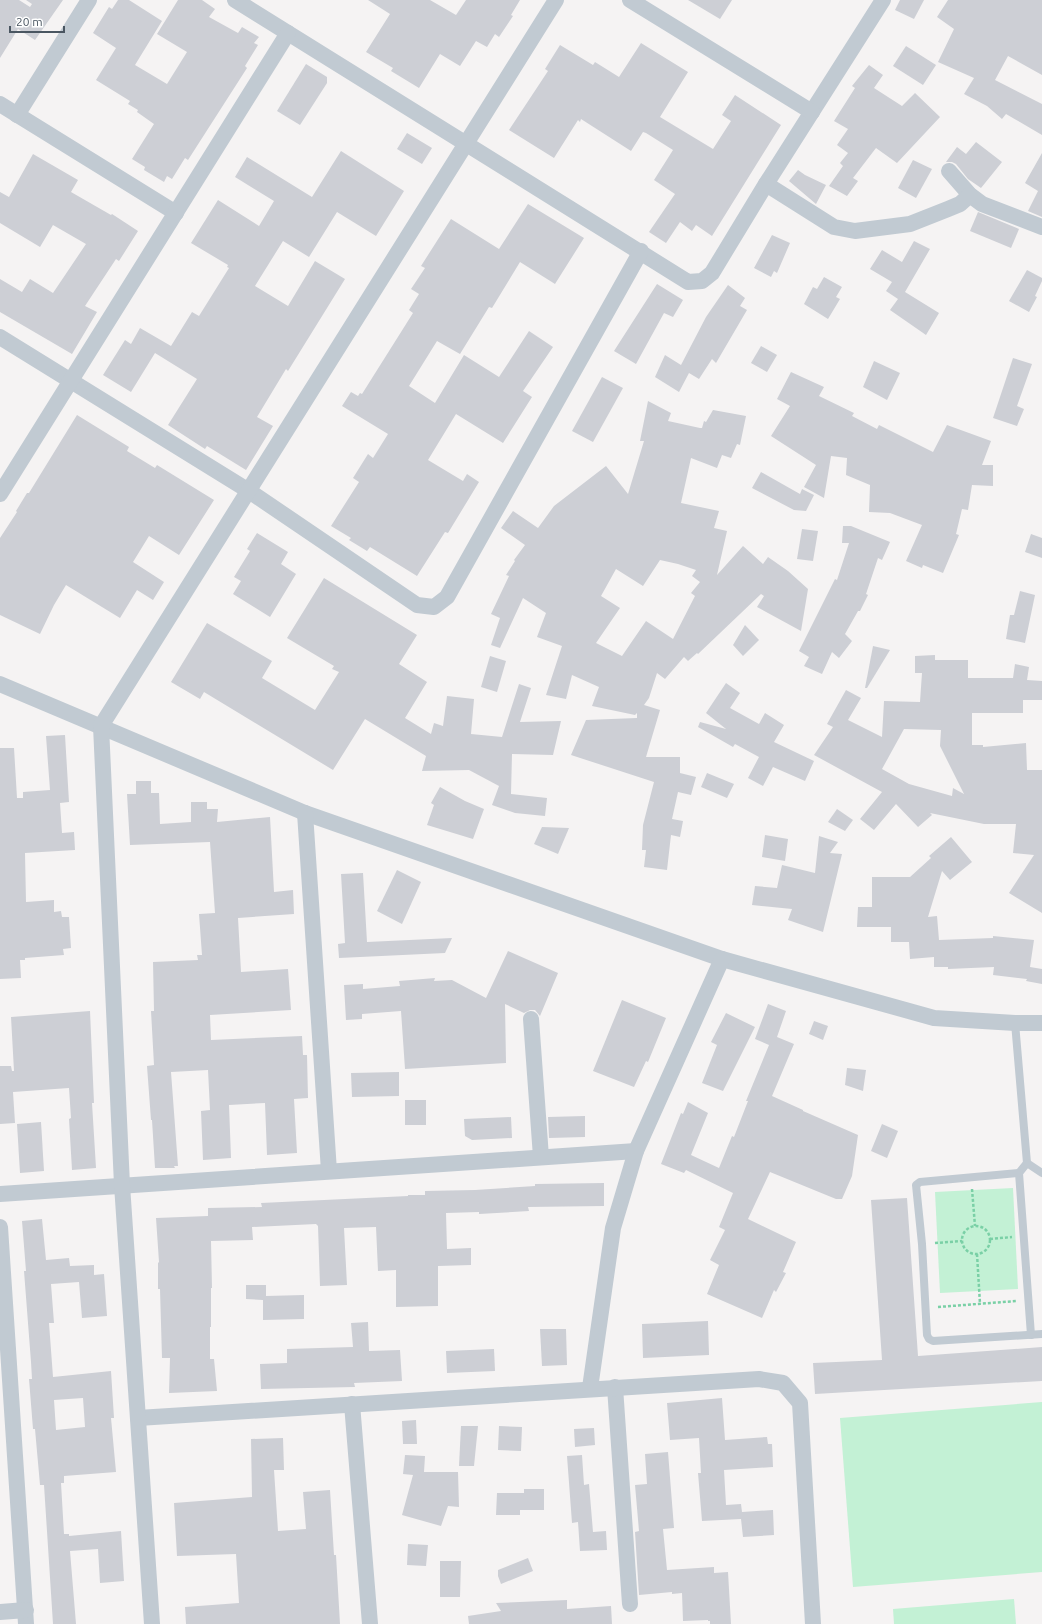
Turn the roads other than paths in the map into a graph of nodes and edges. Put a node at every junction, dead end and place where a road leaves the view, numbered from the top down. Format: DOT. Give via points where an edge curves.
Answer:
graph roads {
  1 [pos="89,0"];
  2 [pos="235,0"];
  3 [pos="556,0"];
  4 [pos="630,0"];
  5 [pos="883,0"];
  6 [pos="288,33"];
  7 [pos="0,104"];
  8 [pos="812,112"];
  9 [pos="17,115"];
  10 [pos="466,143"];
  11 [pos="949,171"];
  12 [pos="766,184"];
  13 [pos="970,195"];
  14 [pos="176,213"];
  15 [pos="1042,228"];
  16 [pos="641,251"];
  17 [pos="0,337"];
  18 [pos="71,381"];
  19 [pos="248,491"];
  20 [pos="0,494"];
  21 [pos="0,684"];
  22 [pos="101,726"];
  23 [pos="305,813"];
  24 [pos="722,959"];
  25 [pos="531,1019"];
  26 [pos="1015,1023"];
  27 [pos="1042,1023"];
  28 [pos="636,1151"];
  29 [pos="541,1157"];
  30 [pos="1027,1163"];
  31 [pos="329,1171"];
  32 [pos="1019,1173"];
  33 [pos="1042,1173"];
  34 [pos="122,1185"];
  35 [pos="0,1194"];
  36 [pos="0,1227"];
  37 [pos="1042,1334"];
  38 [pos="1031,1335"];
  39 [pos="615,1387"];
  40 [pos="590,1388"];
  41 [pos="352,1404"];
  42 [pos="138,1418"];
  43 [pos="630,1604"];
  44 [pos="0,1612"];
  45 [pos="26,1617"];
  46 [pos="152,1624"];
  47 [pos="370,1624"];
  48 [pos="813,1624"];
  1 -- 9 [label="street"];
  2 -- 6 [label="street"];
  3 -- 10 [label="street"];
  4 -- 8 [label="street"];
  5 -- 8 [label="street"];
  6 -- 10 [label="street"];
  6 -- 14 [label="street"];
  7 -- 9 [label="street"];
  8 -- 12 [label="street"];
  9 -- 14 [label="street"];
  10 -- 16 [label="street"];
  10 -- 19 [label="street"];
  11 -- 13 [label="street"];
  12 -- 13 [label="street" via="834,227 855,231 910,224 960,204"];
  12 -- 16 [label="street" via="712,273 702,281 688,282"];
  13 -- 15 [label="street" via="982,204"];
  14 -- 18 [label="street"];
  16 -- 19 [label="street" via="448,597 434,607 417,605"];
  17 -- 18 [label="street"];
  18 -- 19 [label="street"];
  18 -- 20 [label="street"];
  19 -- 22 [label="street"];
  21 -- 22 [label="street"];
  22 -- 23 [label="street"];
  22 -- 34 [label="street"];
  23 -- 24 [label="street"];
  23 -- 31 [label="street"];
  24 -- 26 [label="street" via="934,1018"];
  24 -- 28 [label="street"];
  25 -- 29 [label="street"];
  26 -- 27 [label="street"];
  26 -- 30 [label="lane"];
  28 -- 29 [label="street"];
  28 -- 40 [label="street" via="613,1228"];
  29 -- 31 [label="street"];
  30 -- 32 [label="lane"];
  30 -- 33 [label="lane"];
  31 -- 34 [label="street"];
  32 -- 38 [label="lane"];
  32 -- 38 [label="lane" via="971,1176 920,1182 916,1185 922,1244 926,1335 933,1341"];
  34 -- 35 [label="street"];
  34 -- 42 [label="street"];
  36 -- 45 [label="street"];
  37 -- 38 [label="lane"];
  39 -- 40 [label="street"];
  39 -- 43 [label="street"];
  39 -- 48 [label="street" via="759,1379 783,1383 800,1403"];
  40 -- 41 [label="street"];
  41 -- 42 [label="street"];
  41 -- 47 [label="street"];
  42 -- 46 [label="street"];
  44 -- 45 [label="street"];
}
